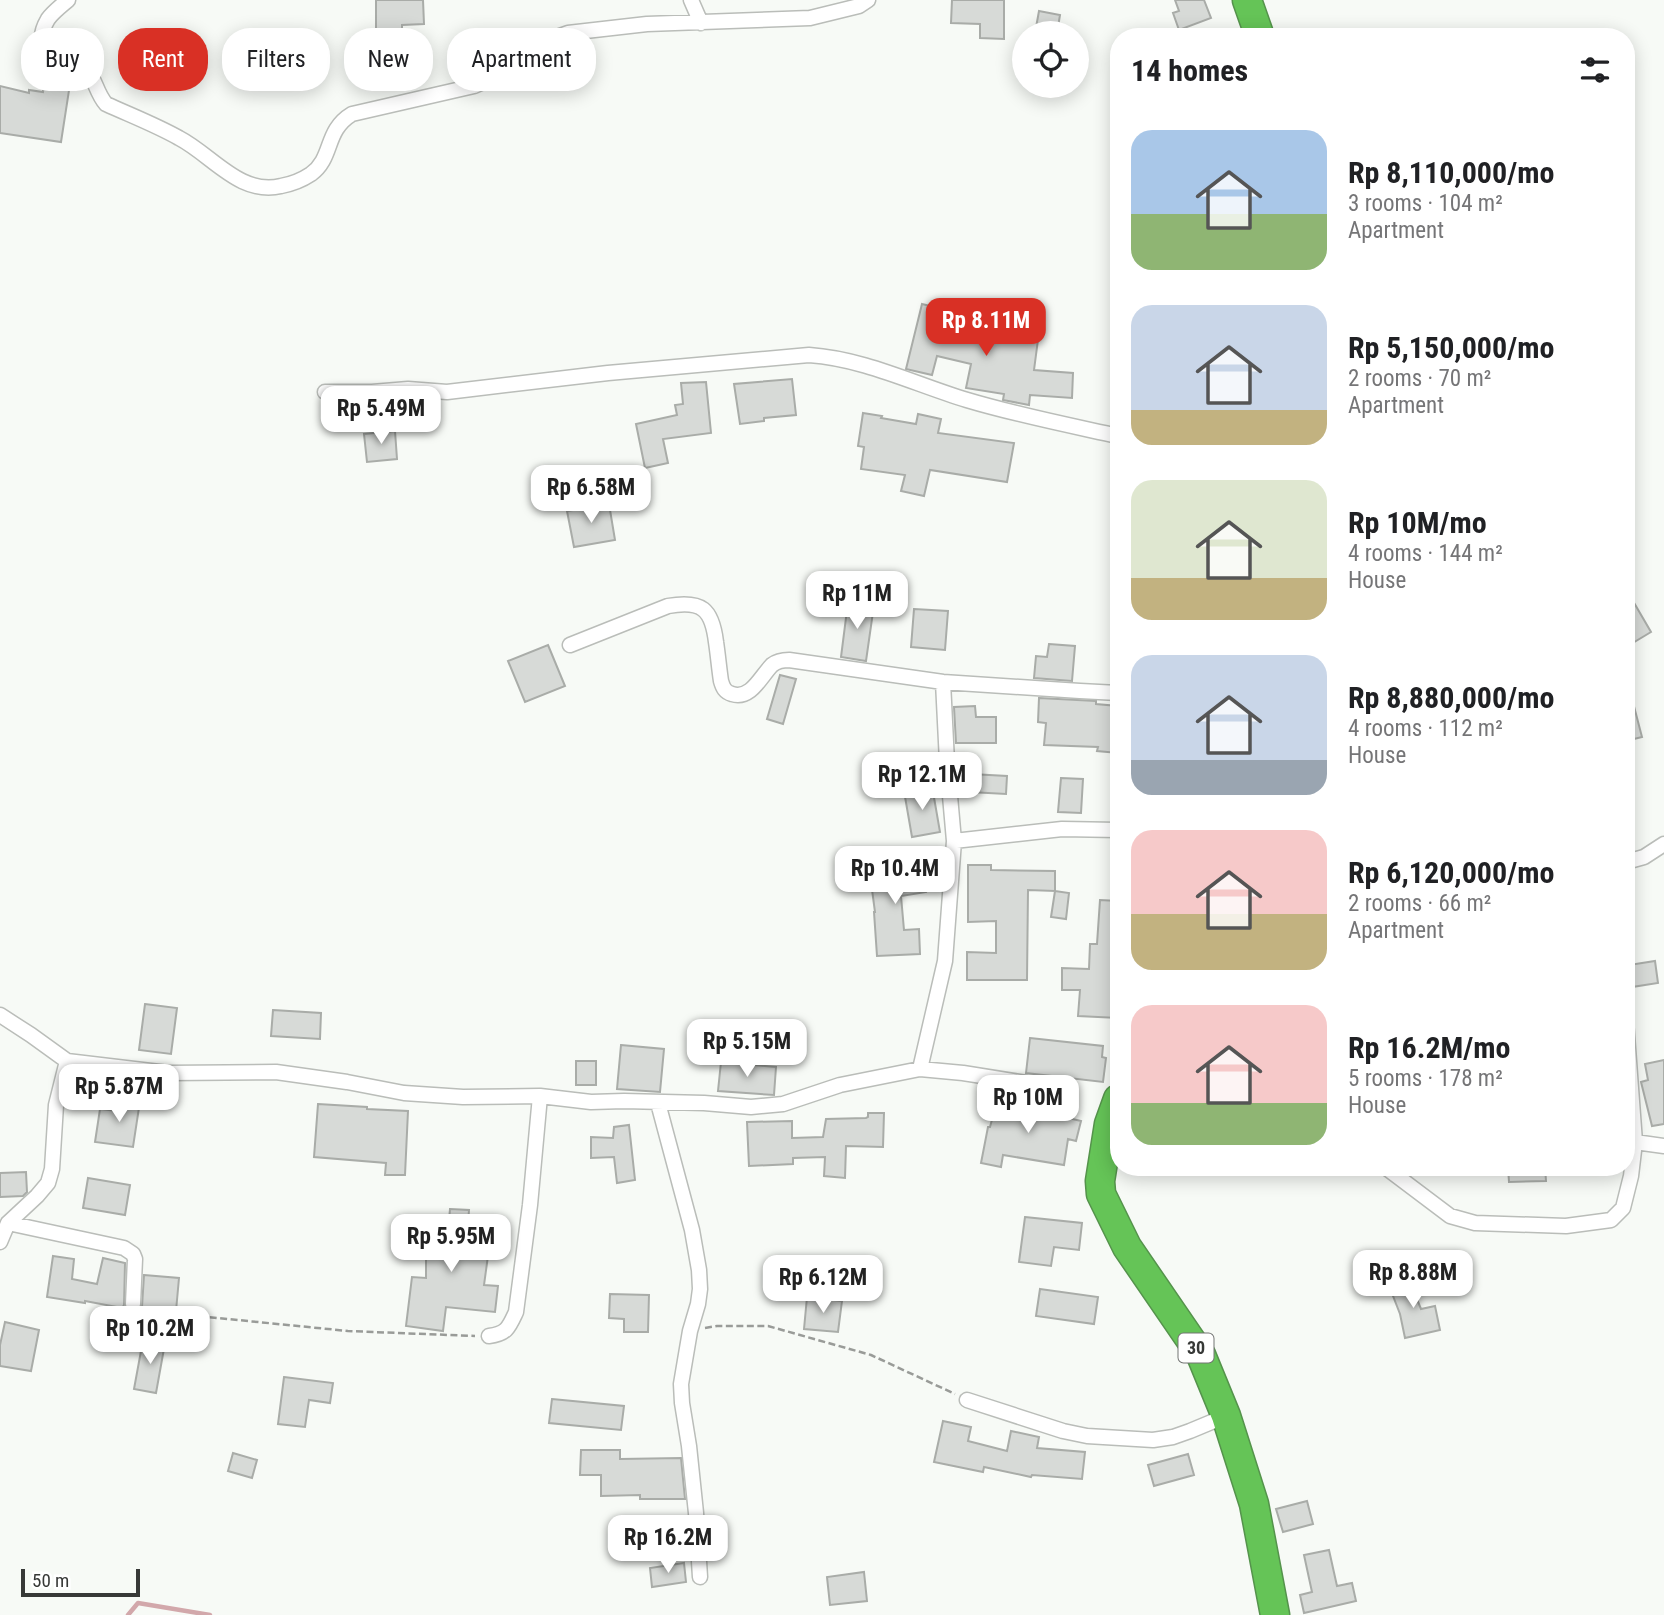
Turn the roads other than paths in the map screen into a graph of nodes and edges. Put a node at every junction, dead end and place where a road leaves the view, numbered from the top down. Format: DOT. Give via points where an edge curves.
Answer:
graph roads {
  1 [pos="68,0"];
  2 [pos="691,0"];
  3 [pos="868,0"];
  4 [pos="1247,0"];
  5 [pos="701,23"];
  6 [pos="1257,28"];
  7 [pos="325,392"];
  8 [pos="1110,434"];
  9 [pos="570,645"];
  10 [pos="943,682"];
  11 [pos="1110,692"];
  12 [pos="1110,830"];
  13 [pos="954,841"];
  14 [pos="1664,844"];
  15 [pos="1635,860"];
  16 [pos="0,1015"];
  17 [pos="66,1060"];
  18 [pos="920,1069"];
  19 [pos="1026,1083"];
  20 [pos="540,1096"];
  21 [pos="658,1103"];
  22 [pos="1110,1121"];
  23 [pos="1635,1142"];
  24 [pos="1664,1146"];
  25 [pos="1397,1176"];
  26 [pos="1631,1176"];
  27 [pos="8,1223"];
  28 [pos="0,1241"];
  29 [pos="133,1304"];
  30 [pos="489,1336"];
  31 [pos="967,1400"];
  32 [pos="1226,1416"];
  33 [pos="700,1577"];
  34 [pos="1275,1615"];
  1 -- 5 [label="street" via="44,28 42,46 46,51 83,64 106,104 181,138 240,181 263,188 292,183 317,169 335,129 352,114 474,86 506,72 543,42 568,33"];
  2 -- 5 [label="street"];
  3 -- 5 [label="street" via="810,18"];
  4 -- 6 [label="highway"];
  7 -- 8 [label="street" via="447,392 608,373 833,356 967,400"];
  9 -- 10 [label="street" via="681,604 697,606 709,615 722,687 731,694 748,692 782,660"];
  10 -- 11 [label="street"];
  10 -- 13 [label="street"];
  12 -- 13 [label="street" via="1062,829"];
  13 -- 18 [label="street" via="945,961"];
  14 -- 15 [label="street"];
  16 -- 17 [label="street"];
  17 -- 20 [label="street" via="168,1073 275,1072 404,1093"];
  17 -- 27 [label="street" via="48,1183"];
  18 -- 19 [label="street"];
  18 -- 21 [label="street" via="840,1085 783,1104"];
  20 -- 21 [label="street"];
  20 -- 30 [label="street" via="516,1312 506,1331"];
  21 -- 33 [label="street" via="699,1269 698,1304 681,1384"];
  22 -- 32 [label="highway, 30" via="1101,1194 1128,1247 1201,1355"];
  23 -- 24 [label="street"];
  25 -- 26 [label="street" via="1450,1216 1475,1223 1566,1226 1611,1220 1623,1208"];
  27 -- 28 [label="street"];
  27 -- 29 [label="street" via="124,1248 135,1259"];
  31 -- 32 [label="street" via="1087,1436 1153,1440"];
  32 -- 34 [label="highway, 30" via="1254,1504"];
}
